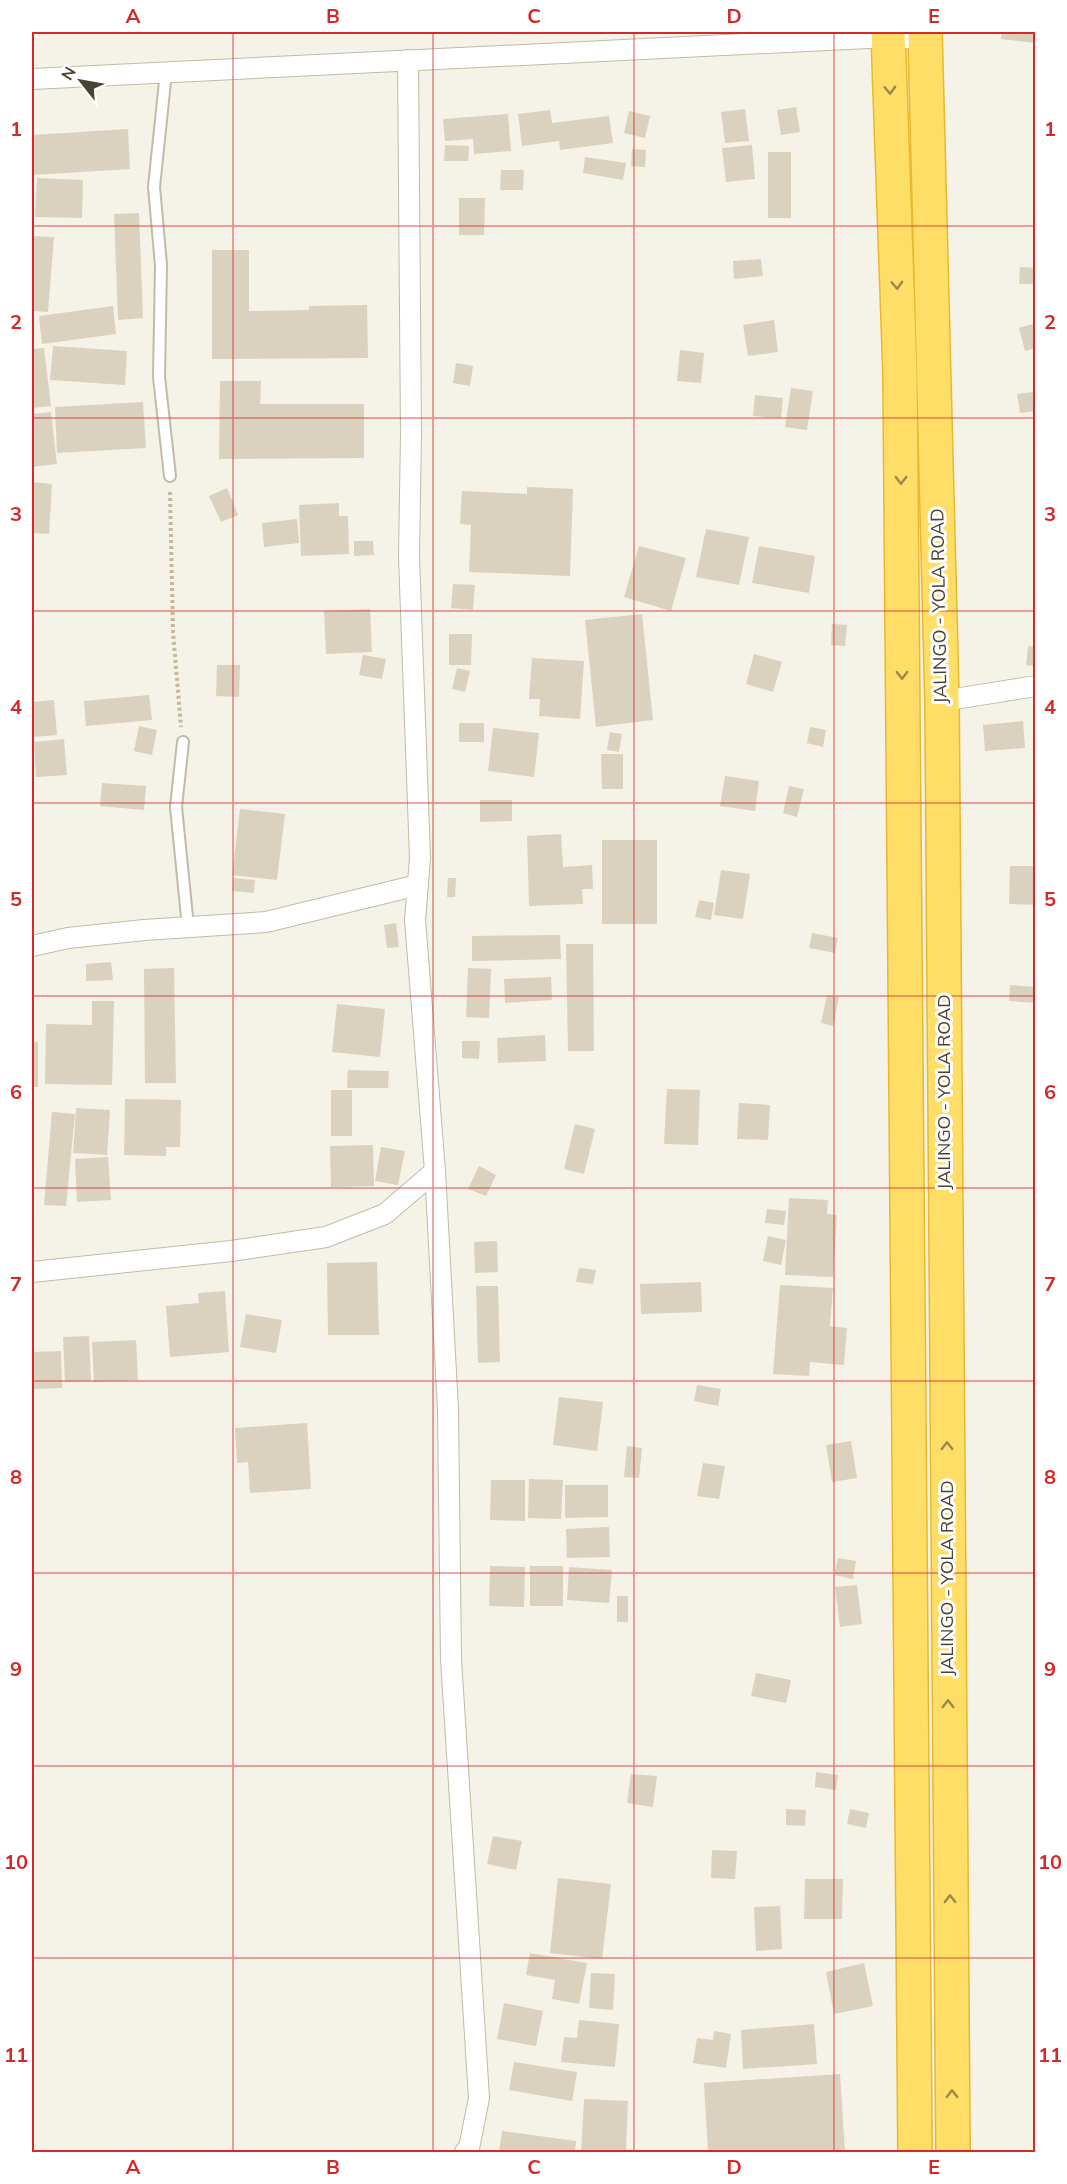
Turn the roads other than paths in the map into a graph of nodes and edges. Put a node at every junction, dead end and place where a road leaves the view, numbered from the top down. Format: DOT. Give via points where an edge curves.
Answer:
graph roads {
  1 [pos="888,34"];
  2 [pos="925,35"];
  3 [pos="408,60"];
  4 [pos="166,72"];
  5 [pos="32,79"];
  6 [pos="170,476"];
  7 [pos="1035,686"];
  8 [pos="942,701"];
  9 [pos="183,742"];
  10 [pos="418,885"];
  11 [pos="188,927"];
  12 [pos="32,946"];
  13 [pos="435,1171"];
  14 [pos="32,1272"];
  15 [pos="465,2152"];
  16 [pos="915,2152"];
  17 [pos="953,2152"];
  1 -- 2 [label="street"];
  1 -- 3 [label="street"];
  1 -- 16 [label="highway, one-way" via="900,373"];
  2 -- 8 [label="highway, JALINGO - YOLA ROAD"];
  3 -- 4 [label="street"];
  3 -- 10 [label="street" via="409,556"];
  4 -- 5 [label="street"];
  4 -- 6 [label="lane" via="154,187 161,265 159,377"];
  7 -- 8 [label="street"];
  17 -- 8 [label="highway, JALINGO - YOLA ROAD, one-way"];
  9 -- 11 [label="lane" via="176,807"];
  10 -- 11 [label="street" via="266,922"];
  10 -- 13 [label="street" via="416,920"];
  11 -- 12 [label="street" via="68,938"];
  13 -- 14 [label="street" via="385,1214 326,1237"];
  13 -- 15 [label="street" via="448,1409 451,1659 479,2098"];
}
